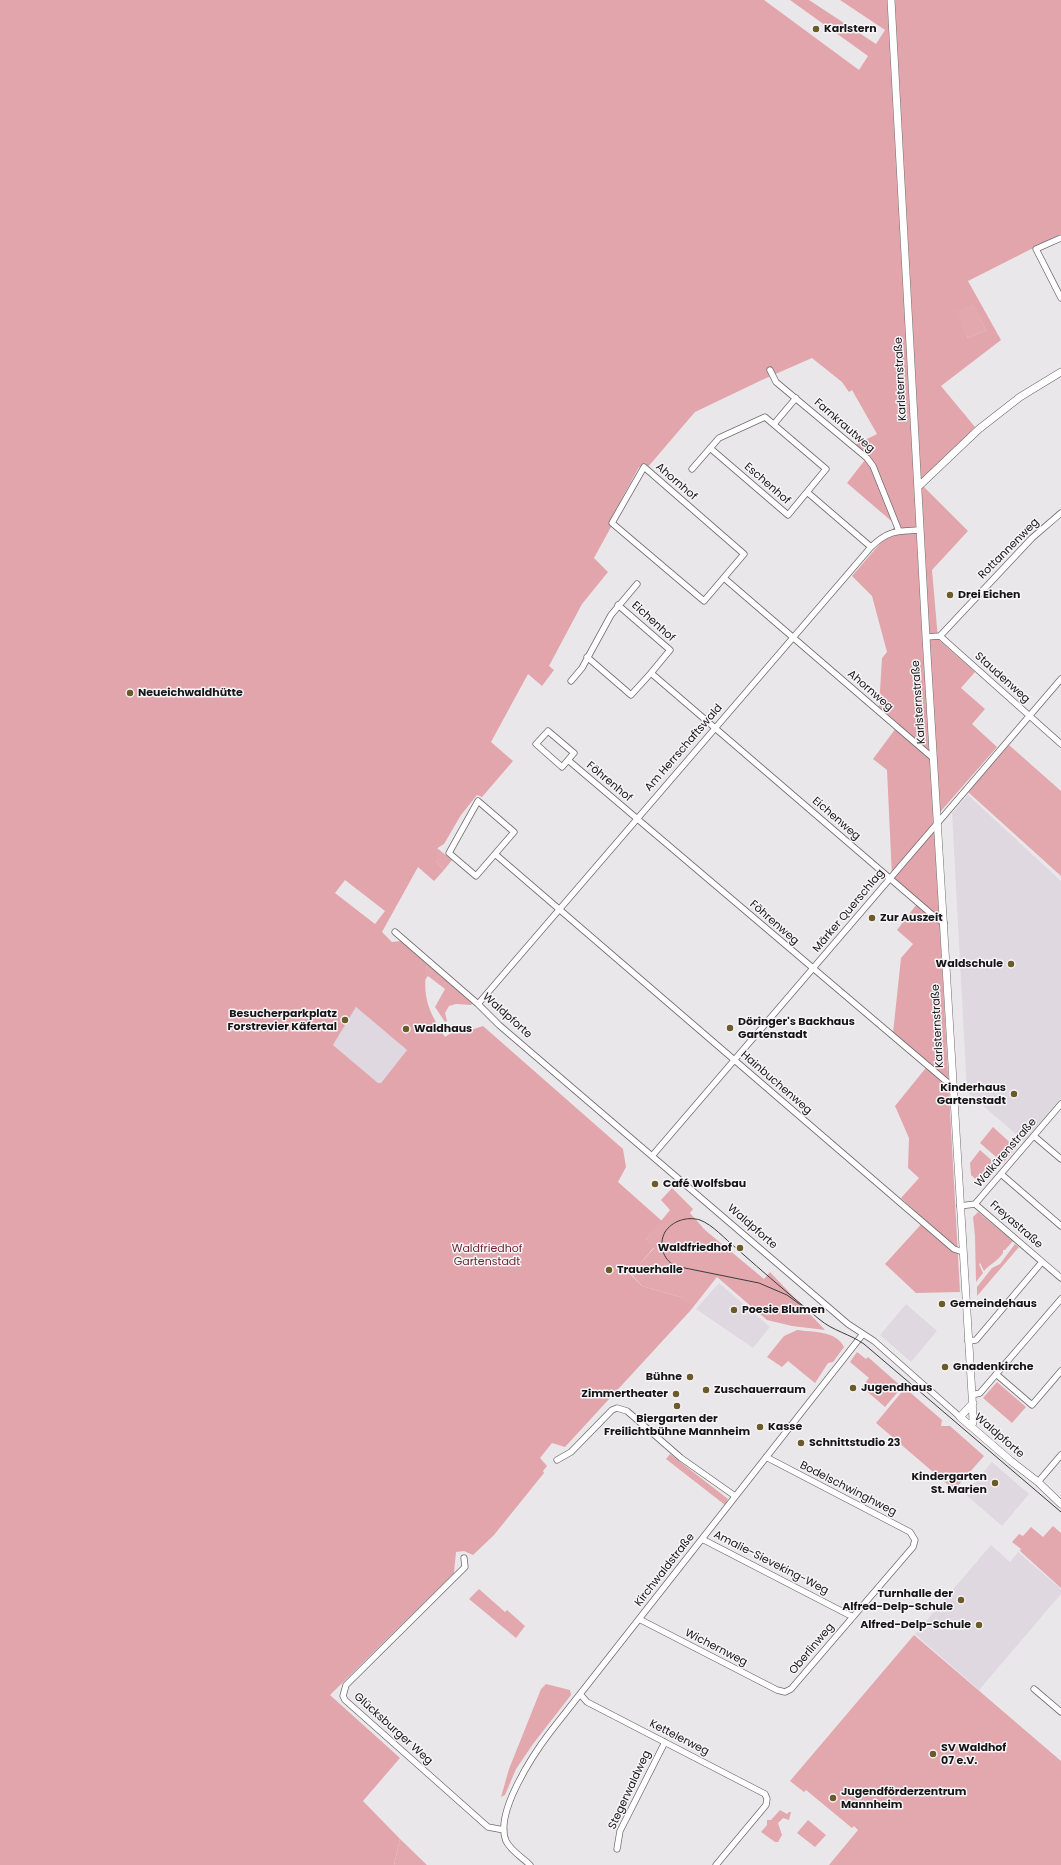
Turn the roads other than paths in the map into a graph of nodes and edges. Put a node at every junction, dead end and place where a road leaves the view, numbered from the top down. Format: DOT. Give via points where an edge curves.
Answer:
graph roads {
  1 [pos="891,0"];
  2 [pos="1061,238"];
  3 [pos="1061,298"];
  4 [pos="770,370"];
  5 [pos="1061,372"];
  6 [pos="796,398"];
  7 [pos="774,424"];
  8 [pos="710,448"];
  9 [pos="692,468"];
  10 [pos="918,487"];
  11 [pos="807,492"];
  12 [pos="1061,513"];
  13 [pos="920,530"];
  14 [pos="899,531"];
  15 [pos="871,547"];
  16 [pos="724,578"];
  17 [pos="637,584"];
  18 [pos="618,605"];
  19 [pos="940,636"];
  20 [pos="926,637"];
  21 [pos="793,638"];
  22 [pos="587,657"];
  23 [pos="651,673"];
  24 [pos="1061,679"];
  25 [pos="571,681"];
  26 [pos="1030,716"];
  27 [pos="715,729"];
  28 [pos="1061,744"];
  29 [pos="933,758"];
  30 [pos="568,760"];
  31 [pos="637,819"];
  32 [pos="938,822"];
  33 [pos="495,854"];
  34 [pos="889,878"];
  35 [pos="560,910"];
  36 [pos="944,923"];
  37 [pos="395,932"];
  38 [pos="812,969"];
  39 [pos="478,1004"];
  40 [pos="734,1060"];
  41 [pos="953,1087"];
  42 [pos="1061,1104"];
  43 [pos="1034,1136"];
  44 [pos="652,1156"];
  45 [pos="1061,1159"];
  46 [pos="1001,1174"];
  47 [pos="975,1204"];
  48 [pos="960,1206"];
  49 [pos="1061,1226"];
  50 [pos="963,1252"];
  51 [pos="1042,1262"];
  52 [pos="1061,1278"];
  53 [pos="1061,1299"];
  54 [pos="863,1334"];
  55 [pos="968,1341"];
  56 [pos="1061,1371"];
  57 [pos="996,1374"];
  58 [pos="972,1396"];
  59 [pos="972,1403"];
  60 [pos="960,1417"];
  61 [pos="970,1426"];
  62 [pos="1061,1455"];
  63 [pos="766,1457"];
  64 [pos="557,1460"];
  65 [pos="1038,1482"];
  66 [pos="736,1496"];
  67 [pos="1061,1504"];
  68 [pos="702,1539"];
  69 [pos="915,1543"];
  70 [pos="464,1558"];
  71 [pos="853,1616"];
  72 [pos="639,1619"];
  73 [pos="1034,1689"];
  74 [pos="785,1692"];
  75 [pos="580,1694"];
  76 [pos="1061,1712"];
  77 [pos="665,1742"];
  78 [pos="504,1830"];
  79 [pos="617,1849"];
  80 [pos="530,1865"];
  81 [pos="716,1865"];
  1 -- 10 [label="street, Karlsternstraße"];
  2 -- 3 [label="street" via="1036,250"];
  4 -- 6 [label="street, Farnkrautweg" via="776,382"];
  5 -- 10 [label="street" via="1020,397 979,429"];
  6 -- 7 [label="street"];
  6 -- 14 [label="street, Farnkrautweg" via="867,458 873,466"];
  7 -- 8 [label="street, Eschenhof" via="765,417 719,438"];
  7 -- 11 [label="street, Eschenhof" via="826,469"];
  8 -- 9 [label="street, Eschenhof"];
  8 -- 11 [label="street, Eschenhof" via="788,515"];
  10 -- 13 [label="street, Karlsternstraße"];
  11 -- 15 [label="street, Eschenhof"];
  12 -- 19 [label="street, Rottannenweg" via="1032,538"];
  13 -- 14 [label="street, Am Herrschaftswald"];
  13 -- 20 [label="street, Karlsternstraße"];
  14 -- 15 [label="street, Am Herrschaftswald" via="890,532"];
  15 -- 21 [label="street, Am Herrschaftswald"];
  16 -- 16 [label="street, Ahornhof" via="704,601 612,522 644,467 744,554"];
  16 -- 21 [label="street"];
  17 -- 18 [label="street, Eichenhof"];
  18 -- 22 [label="street, Eichenhof"];
  18 -- 23 [label="street, Eichenhof" via="670,650"];
  19 -- 20 [label="street"];
  19 -- 26 [label="street, Staudenweg"];
  20 -- 29 [label="street, Karlsternstraße"];
  21 -- 27 [label="street, Am Herrschaftswald"];
  21 -- 29 [label="street, Ahornweg"];
  22 -- 23 [label="street, Eichenhof" via="631,695"];
  22 -- 25 [label="street, Eichenhof"];
  23 -- 27 [label="street"];
  24 -- 26 [label="street, Märker Querschlag"];
  26 -- 28 [label="street, Staudenweg"];
  26 -- 32 [label="street, Märker Querschlag"];
  27 -- 31 [label="street, Am Herrschaftswald"];
  27 -- 34 [label="street, Eichenweg"];
  29 -- 32 [label="street, Karlsternstraße"];
  30 -- 30 [label="street" via="562,767 536,744 548,731 574,753"];
  30 -- 31 [label="street, Föhrenhof"];
  31 -- 35 [label="street, Am Herrschaftswald"];
  31 -- 38 [label="street, Föhrenweg"];
  32 -- 34 [label="street, Märker Querschlag"];
  32 -- 36 [label="street, Karlsternstraße"];
  33 -- 33 [label="street" via="514,832 478,801 449,853 476,876"];
  33 -- 35 [label="street, Hainbuchenweg"];
  34 -- 36 [label="street, Eichenweg"];
  34 -- 38 [label="street, Märker Querschlag"];
  35 -- 39 [label="street, Am Herrschaftswald"];
  35 -- 40 [label="street, Hainbuchenweg"];
  36 -- 41 [label="street, Karlsternstraße"];
  37 -- 39 [label="street, Waldpforte"];
  38 -- 40 [label="street, Märker Querschlag"];
  38 -- 41 [label="street, Föhrenweg"];
  39 -- 44 [label="street, Waldpforte"];
  40 -- 44 [label="street, Märker Querschlag"];
  40 -- 50 [label="street, Hainbuchenweg" via="954,1249"];
  41 -- 48 [label="street, Karlsternstraße"];
  42 -- 43 [label="street, Walkürenstraße"];
  43 -- 45 [label="street"];
  43 -- 46 [label="street, Walkürenstraße"];
  44 -- 54 [label="street, Waldpforte" via="848,1324"];
  46 -- 47 [label="street, Walkürenstraße"];
  46 -- 49 [label="street"];
  47 -- 48 [label="street, Walkürenstraße"];
  47 -- 51 [label="street, Freyastraße"];
  48 -- 50 [label="street, Karlsternstraße"];
  50 -- 55 [label="street, Karlsternstraße"];
  51 -- 52 [label="street, Freyastraße"];
  51 -- 55 [label="street" via="976,1340"];
  53 -- 57 [label="street"];
  54 -- 60 [label="street, Waldpforte"];
  54 -- 63 [label="street, Kirchwaldstraße"];
  55 -- 58 [label="street, Karlsternstraße"];
  56 -- 57 [label="street" via="1032,1405"];
  57 -- 58 [label="street" via="978,1395"];
  58 -- 59 [label="street, Karlsternstraße"];
  59 -- 60 [label="street"];
  59 -- 61 [label="street, Karlsternstraße" via="973,1423"];
  60 -- 61 [label="street, Waldpforte"];
  61 -- 65 [label="street, Waldpforte"];
  62 -- 65 [label="street"];
  63 -- 66 [label="street, Kirchwaldstraße"];
  63 -- 69 [label="street, Bodelschwinghweg" via="910,1532"];
  64 -- 66 [label="street" via="570,1452 612,1410 620,1408 627,1410 681,1458"];
  65 -- 67 [label="street, Waldpforte"];
  66 -- 68 [label="street, Kirchwaldstraße"];
  68 -- 71 [label="street, Amalie-Sieveking-Weg"];
  68 -- 72 [label="street, Kirchwaldstraße"];
  69 -- 71 [label="street, Oberlinweg"];
  70 -- 78 [label="street, Glücksburger Weg" via="465,1567 346,1685 343,1696 488,1827"];
  71 -- 74 [label="street, Oberlinweg" via="791,1689"];
  72 -- 74 [label="street, Wichernweg" via="747,1676"];
  72 -- 75 [label="street, Kirchwaldstraße"];
  73 -- 76 [label="street"];
  75 -- 77 [label="street, Kettelerweg" via="587,1702"];
  75 -- 78 [label="street, Kirchwaldstraße" via="527,1765 511,1799"];
  77 -- 79 [label="street, Stegerwaldweg" via="620,1831"];
  77 -- 81 [label="street, Kettelerweg" via="762,1792 767,1799 766,1805"];
  78 -- 80 [label="street" via="508,1844"];
}
